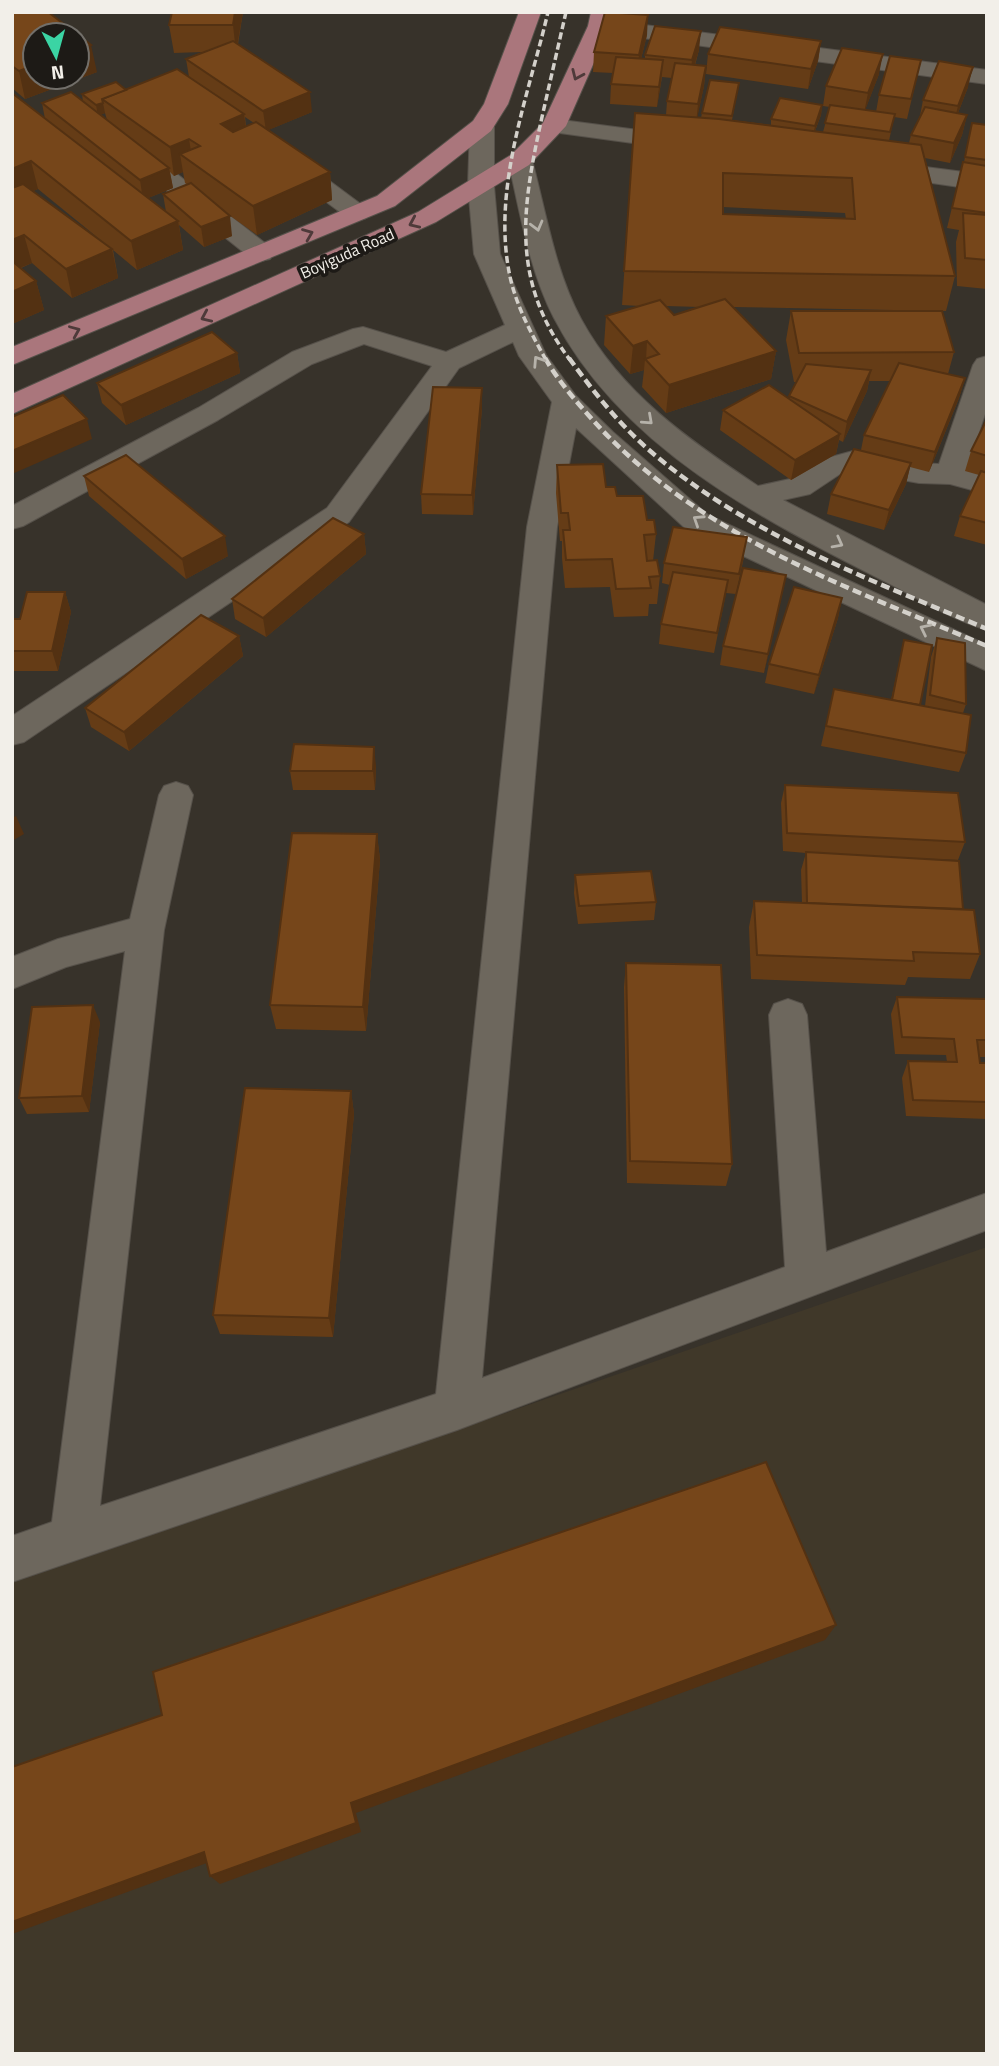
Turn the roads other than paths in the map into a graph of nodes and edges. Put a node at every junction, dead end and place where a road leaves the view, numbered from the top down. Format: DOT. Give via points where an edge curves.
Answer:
graph roads {
  1 [pos="530,12"];
  2 [pos="601,19"];
  3 [pos="987,78"];
  4 [pos="554,125"];
  5 [pos="482,126"];
  6 [pos="110,134"];
  7 [pos="703,145"];
  8 [pos="274,151"];
  9 [pos="520,160"];
  10 [pos="852,165"];
  11 [pos="987,183"];
  12 [pos="481,186"];
  13 [pos="357,213"];
  14 [pos="261,253"];
  15 [pos="521,329"];
  16 [pos="16,352"];
  17 [pos="449,362"];
  18 [pos="987,365"];
  19 [pos="566,402"];
  20 [pos="12,405"];
  21 [pos="950,474"];
  22 [pos="987,484"];
  23 [pos="754,497"];
  24 [pos="12,519"];
  25 [pos="987,619"];
  26 [pos="987,659"];
  27 [pos="12,733"];
  28 [pos="176,795"];
  29 [pos="146,930"];
  30 [pos="12,974"];
  31 [pos="788,1015"];
  32 [pos="987,1211"];
  33 [pos="807,1279"];
  34 [pos="457,1409"];
  35 [pos="74,1538"];
  36 [pos="12,1559"];
  1 -- 5 [label="main road, Boyiguda Road" via="496,104"];
  2 -- 3 [label="street"];
  2 -- 4 [label="main road, Boyiguda Road, one-way"];
  4 -- 7 [label="street"];
  4 -- 9 [label="main road, Boyiguda Road"];
  5 -- 12 [label="street"];
  5 -- 13 [label="main road, Boyiguda Road" via="386,201"];
  6 -- 14 [label="street"];
  8 -- 13 [label="street"];
  9 -- 12 [label="main road, Boyiguda Road"];
  9 -- 23 [label="street, one-way" via="551,279 583,345 649,421"];
  10 -- 11 [label="street"];
  12 -- 15 [label="street" via="487,254"];
  12 -- 20 [label="main road, Boyiguda Road, one-way" via="428,217"];
  14 -- 13 [label="main road, Boyiguda Road, one-way"];
  16 -- 14 [label="main road, Boyiguda Road, one-way"];
  15 -- 17 [label="street"];
  19 -- 15 [label="street, one-way" via="533,356"];
  17 -- 24 [label="street" via="363,335 302,358"];
  17 -- 27 [label="street" via="338,515"];
  18 -- 21 [label="street"];
  26 -- 19 [label="street, one-way" via="697,522"];
  19 -- 34 [label="street" via="542,527"];
  21 -- 22 [label="street"];
  21 -- 23 [label="street" via="853,461 830,467 799,487"];
  23 -- 25 [label="street, one-way"];
  28 -- 29 [label="street"];
  29 -- 30 [label="street" via="58,954"];
  29 -- 35 [label="street"];
  31 -- 33 [label="street"];
  32 -- 33 [label="street"];
  33 -- 34 [label="street"];
  34 -- 35 [label="street"];
  35 -- 36 [label="street"];
}
